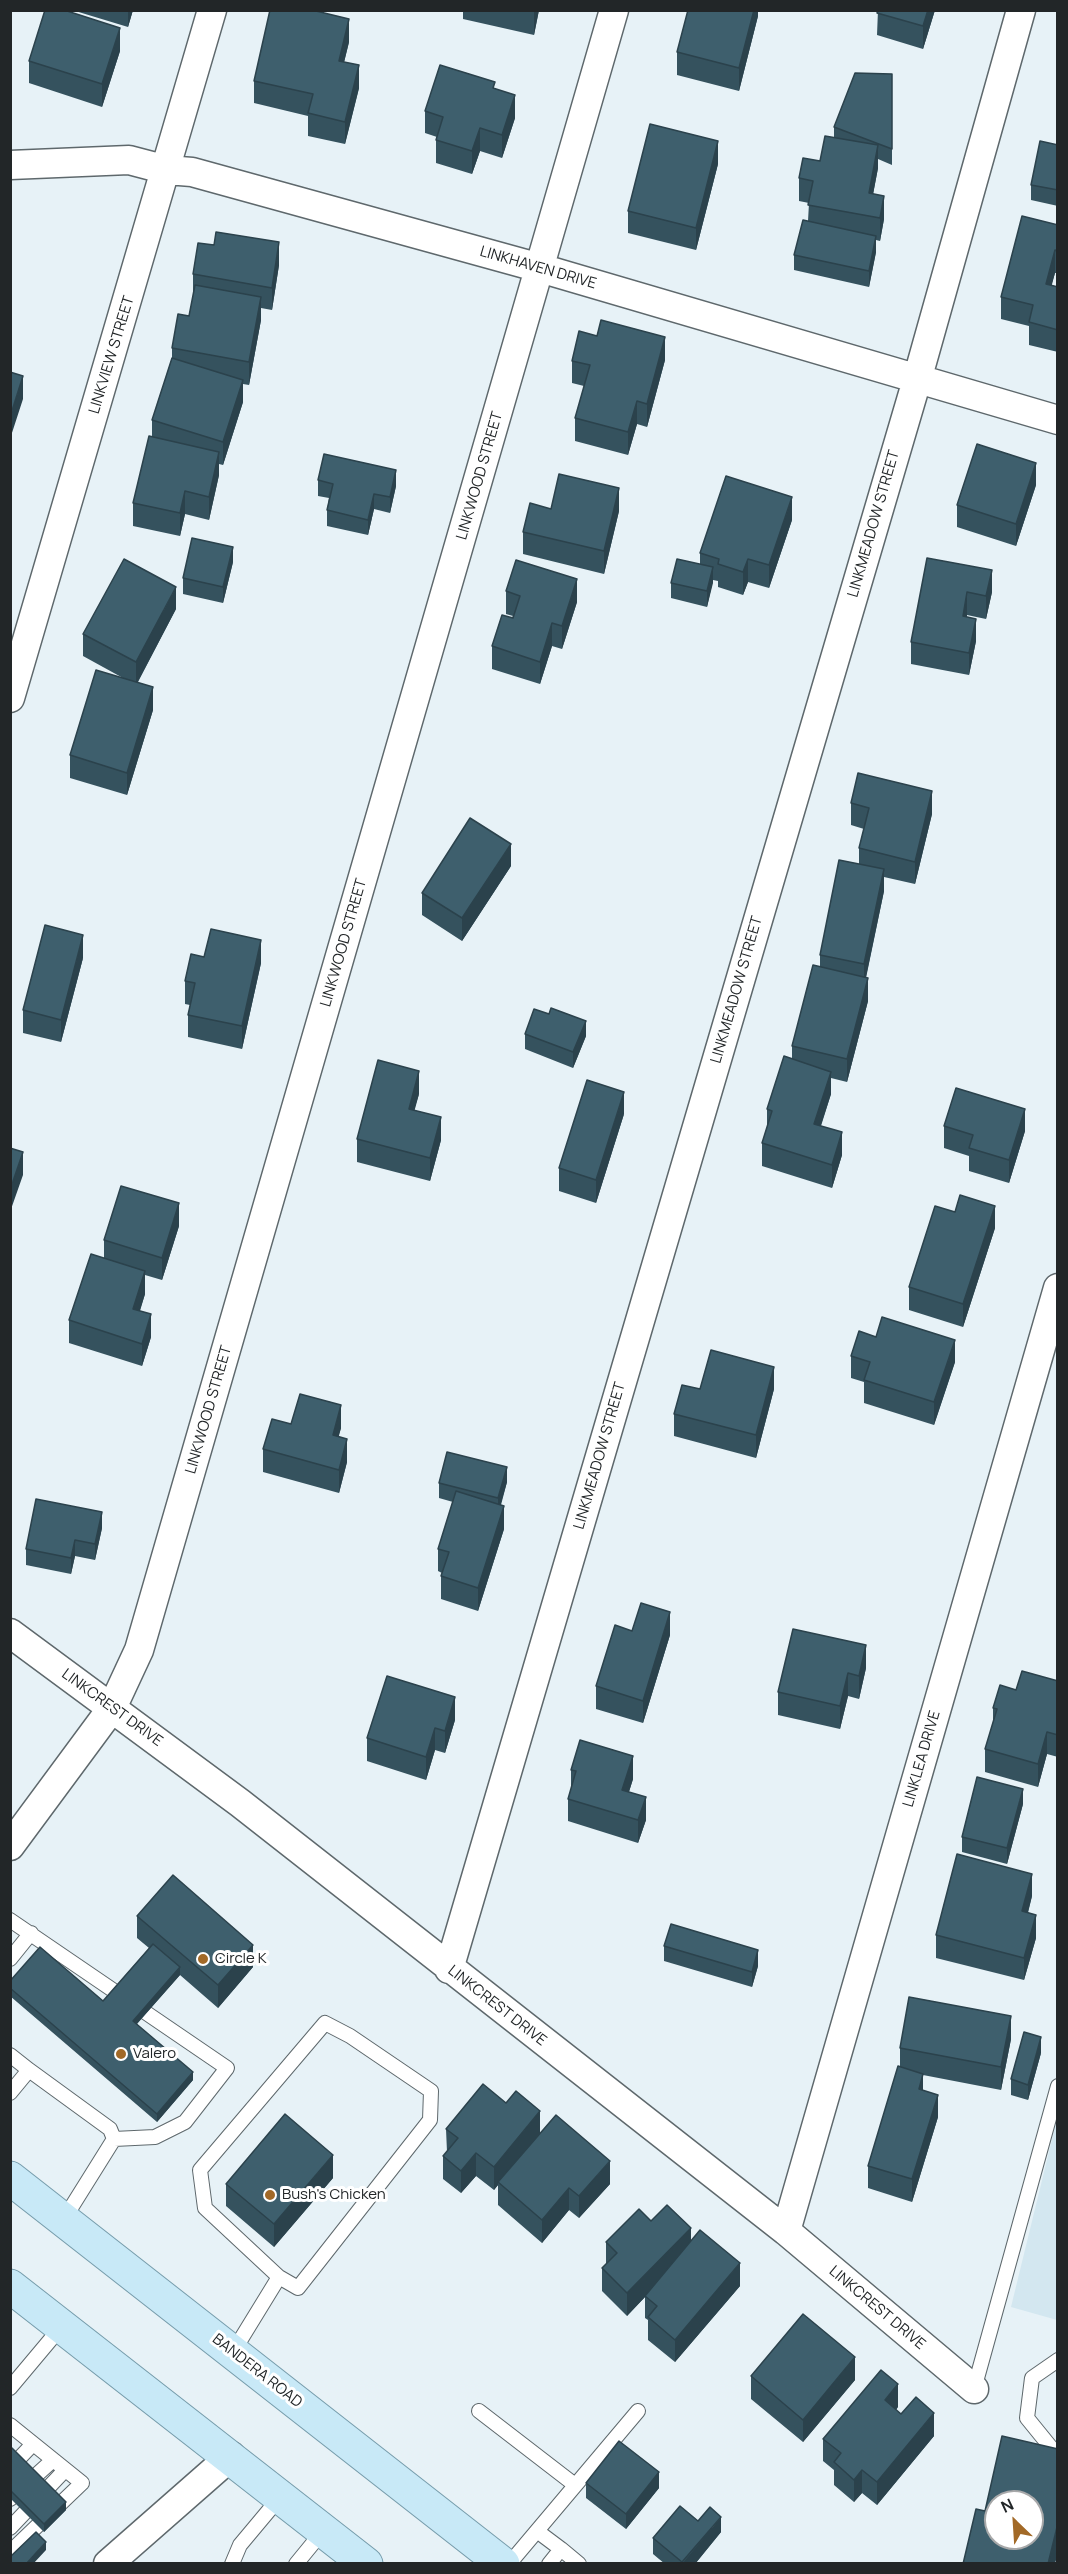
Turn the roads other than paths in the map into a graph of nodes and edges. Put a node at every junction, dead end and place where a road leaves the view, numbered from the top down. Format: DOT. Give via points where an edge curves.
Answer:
graph roads {
  1 [pos="212,10"];
  2 [pos="614,10"];
  3 [pos="1021,10"];
  4 [pos="10,165"];
  5 [pos="167,170"];
  6 [pos="540,268"];
  7 [pos="917,380"];
  8 [pos="1058,420"];
  9 [pos="10,698"];
  10 [pos="1058,1288"];
  11 [pos="10,1633"];
  12 [pos="112,1708"];
  13 [pos="10,1846"];
  14 [pos="10,1920"];
  15 [pos="31,1934"];
  16 [pos="10,1959"];
  17 [pos="449,1969"];
  18 [pos="10,2055"];
  19 [pos="29,2070"];
  20 [pos="1058,2086"];
  21 [pos="10,2094"];
  22 [pos="114,2139"];
  23 [pos="10,2178"];
  24 [pos="64,2219"];
  25 [pos="786,2231"];
  26 [pos="279,2277"];
  27 [pos="10,2286"];
  28 [pos="62,2326"];
  29 [pos="233,2352"];
  30 [pos="1058,2360"];
  31 [pos="10,2388"];
  32 [pos="974,2389"];
  33 [pos="479,2411"];
  34 [pos="638,2411"];
  35 [pos="10,2425"];
  36 [pos="33,2444"];
  37 [pos="1058,2450"];
  38 [pos="231,2456"];
  39 [pos="53,2460"];
  40 [pos="10,2468"];
  41 [pos="65,2470"];
  42 [pos="575,2485"];
  43 [pos="281,2496"];
  44 [pos="10,2499"];
  45 [pos="10,2528"];
  46 [pos="324,2530"];
  47 [pos="537,2531"];
  48 [pos="12,2548"];
  49 [pos="561,2549"];
  50 [pos="108,2564"];
  51 [pos="232,2564"];
  52 [pos="296,2564"];
  53 [pos="366,2564"];
  54 [pos="503,2564"];
  55 [pos="509,2564"];
  56 [pos="549,2564"];
  57 [pos="579,2564"];
  1 -- 5 [label="street, LINKVIEW STREET"];
  2 -- 6 [label="street, LINKWOOD STREET"];
  3 -- 7 [label="street, LINKMEADOW STREET"];
  4 -- 5 [label="street, LINKHAVEN DRIVE" via="129,160"];
  5 -- 6 [label="street, LINKHAVEN DRIVE" via="192,172"];
  5 -- 9 [label="street, LINKVIEW STREET"];
  6 -- 7 [label="street, LINKHAVEN DRIVE"];
  6 -- 12 [label="street, LINKWOOD STREET" via="139,1650"];
  7 -- 8 [label="street, LINKHAVEN DRIVE"];
  7 -- 17 [label="street, LINKMEADOW STREET"];
  10 -- 25 [label="street, LINKLEA DRIVE"];
  11 -- 12 [label="street, LINKCREST DRIVE"];
  12 -- 13 [label="street, LINKWOOD STREET"];
  12 -- 17 [label="street, LINKCREST DRIVE" via="240,1803"];
  14 -- 15 [label="lane"];
  15 -- 16 [label="lane"];
  15 -- 22 [label="lane" via="227,2068 185,2122 155,2137"];
  17 -- 25 [label="street, LINKCREST DRIVE"];
  18 -- 19 [label="lane"];
  19 -- 21 [label="lane"];
  19 -- 22 [label="lane" via="110,2129"];
  20 -- 32 [label="lane"];
  22 -- 24 [label="lane"];
  23 -- 24 [label="main road, BANDERA ROAD"];
  24 -- 29 [label="main road, BANDERA ROAD"];
  25 -- 32 [label="street, LINKCREST DRIVE"];
  26 -- 26 [label="lane" via="205,2208 200,2170 325,2023 431,2091 430,2120 298,2288"];
  26 -- 29 [label="lane"];
  27 -- 28 [label="main road"];
  28 -- 31 [label="lane"];
  28 -- 38 [label="main road"];
  29 -- 54 [label="main road, BANDERA ROAD"];
  30 -- 37 [label="lane" via="1032,2378 1027,2418 1053,2450"];
  33 -- 42 [label="lane"];
  34 -- 42 [label="lane"];
  35 -- 36 [label="lane"];
  36 -- 39 [label="lane"];
  36 -- 40 [label="lane"];
  38 -- 43 [label="main road"];
  38 -- 50 [label="street"];
  39 -- 41 [label="lane"];
  39 -- 44 [label="lane"];
  41 -- 45 [label="lane"];
  41 -- 48 [label="lane" via="82,2483"];
  42 -- 47 [label="lane"];
  43 -- 46 [label="main road"];
  43 -- 51 [label="lane" via="240,2545"];
  46 -- 52 [label="lane"];
  46 -- 53 [label="main road"];
  47 -- 49 [label="lane"];
  47 -- 55 [label="lane"];
  49 -- 56 [label="lane"];
  49 -- 57 [label="lane"];
}
